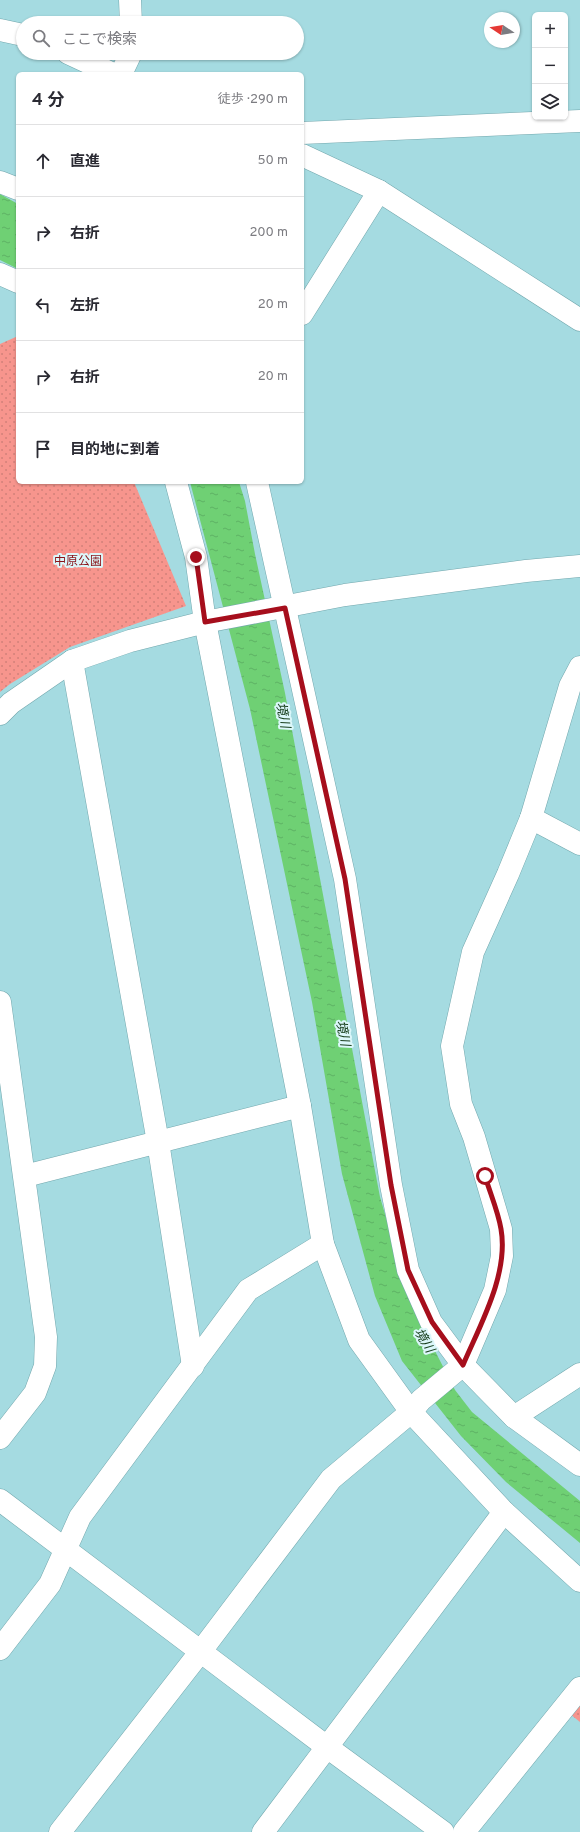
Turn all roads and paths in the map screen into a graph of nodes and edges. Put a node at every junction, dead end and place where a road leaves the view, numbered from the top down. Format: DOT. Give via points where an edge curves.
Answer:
graph roads {
  1 [pos="130,0"];
  2 [pos="131,16"];
  3 [pos="0,30"];
  4 [pos="16,33"];
  5 [pos="83,60"];
  6 [pos="128,60"];
  7 [pos="109,72"];
  8 [pos="122,72"];
  9 [pos="580,121"];
  10 [pos="304,133"];
  11 [pos="304,156"];
  12 [pos="0,182"];
  13 [pos="16,189"];
  14 [pos="379,191"];
  15 [pos="0,274"];
  16 [pos="16,281"];
  17 [pos="304,311"];
  18 [pos="580,320"];
  19 [pos="177,484"];
  20 [pos="258,484"];
  21 [pos="580,566"];
  22 [pos="280,608"];
  23 [pos="210,621"];
  24 [pos="72,661"];
  25 [pos="580,667"];
  26 [pos="575,688"];
  27 [pos="0,714"];
  28 [pos="530,818"];
  29 [pos="580,844"];
  30 [pos="0,1002"];
  31 [pos="300,1106"];
  32 [pos="158,1142"];
  33 [pos="25,1176"];
  34 [pos="323,1244"];
  35 [pos="193,1366"];
  36 [pos="458,1369"];
  37 [pos="580,1374"];
  38 [pos="416,1406"];
  39 [pos="514,1417"];
  40 [pos="0,1438"];
  41 [pos="580,1464"];
  42 [pos="0,1500"];
  43 [pos="504,1512"];
  44 [pos="65,1549"];
  45 [pos="580,1581"];
  46 [pos="0,1649"];
  47 [pos="201,1651"];
  48 [pos="580,1688"];
  49 [pos="327,1747"];
  50 [pos="60,1832"];
  51 [pos="264,1832"];
  52 [pos="443,1832"];
  53 [pos="464,1832"];
  1 -- 2 [label="street"];
  3 -- 4 [label="street"];
  5 -- 7 [label="street"];
  6 -- 8 [label="street"];
  9 -- 10 [label="street"];
  11 -- 14 [label="street"];
  12 -- 13 [label="street"];
  14 -- 17 [label="street"];
  14 -- 18 [label="street"];
  15 -- 16 [label="street"];
  19 -- 23 [label="street"];
  20 -- 22 [label="street"];
  21 -- 22 [label="street" via="345,595"];
  22 -- 23 [label="street"];
  22 -- 36 [label="street" via="345,879 391,1185 408,1270 432,1322"];
  23 -- 24 [label="street" via="130,641"];
  23 -- 31 [label="street"];
  24 -- 27 [label="street"];
  24 -- 32 [label="street"];
  25 -- 26 [label="street"];
  26 -- 28 [label="street"];
  28 -- 29 [label="street"];
  28 -- 36 [label="street" via="473,952 452,1046 461,1104 474,1137 501,1229 502,1256 495,1290"];
  30 -- 33 [label="street"];
  31 -- 32 [label="street"];
  31 -- 34 [label="street"];
  32 -- 33 [label="street"];
  32 -- 35 [label="street"];
  33 -- 40 [label="street" via="46,1337 45,1366 35,1393"];
  34 -- 35 [label="street" via="248,1290"];
  34 -- 38 [label="street" via="359,1340"];
  35 -- 44 [label="street" via="80,1517"];
  36 -- 38 [label="street"];
  36 -- 39 [label="street"];
  37 -- 39 [label="street"];
  38 -- 43 [label="street"];
  38 -- 47 [label="street" via="331,1479"];
  39 -- 41 [label="street"];
  42 -- 44 [label="street"];
  43 -- 45 [label="street"];
  43 -- 49 [label="street"];
  44 -- 46 [label="street" via="50,1584"];
  44 -- 47 [label="street"];
  47 -- 49 [label="street"];
  47 -- 50 [label="street"];
  48 -- 53 [label="street"];
  49 -- 51 [label="street"];
  49 -- 52 [label="street"];
}
